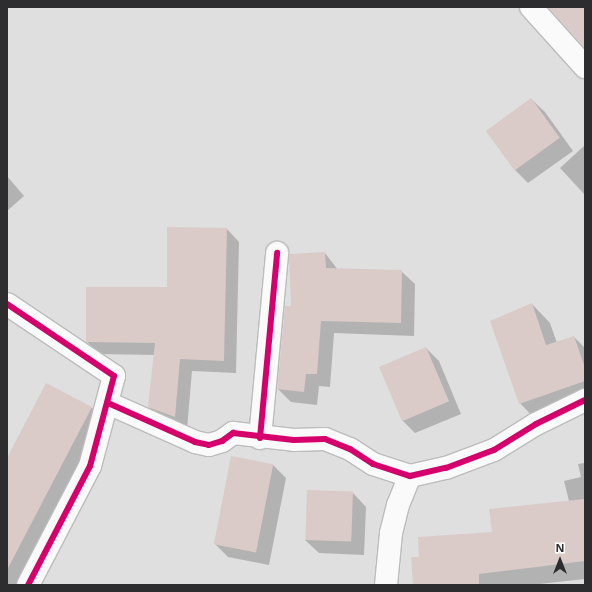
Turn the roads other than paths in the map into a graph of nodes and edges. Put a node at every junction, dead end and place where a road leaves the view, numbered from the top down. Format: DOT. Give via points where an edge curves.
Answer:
graph roads {
  1 [pos="531,7"];
  2 [pos="585,67"];
  3 [pos="277,253"];
  4 [pos="7,304"];
  5 [pos="585,400"];
  6 [pos="108,403"];
  7 [pos="260,438"];
  8 [pos="410,476"];
  9 [pos="28,585"];
  10 [pos="386,585"];
  1 -- 2 [label="street"];
  3 -- 7 [label="street"];
  4 -- 6 [label="street" via="114,376"];
  5 -- 8 [label="street" via="536,424 494,450 446,468"];
  6 -- 7 [label="street" via="195,442 209,445 222,441 232,433"];
  6 -- 9 [label="street" via="90,466"];
  7 -- 8 [label="street" via="325,439 350,449 373,464"];
  8 -- 10 [label="street" via="398,505 391,533"];
}
